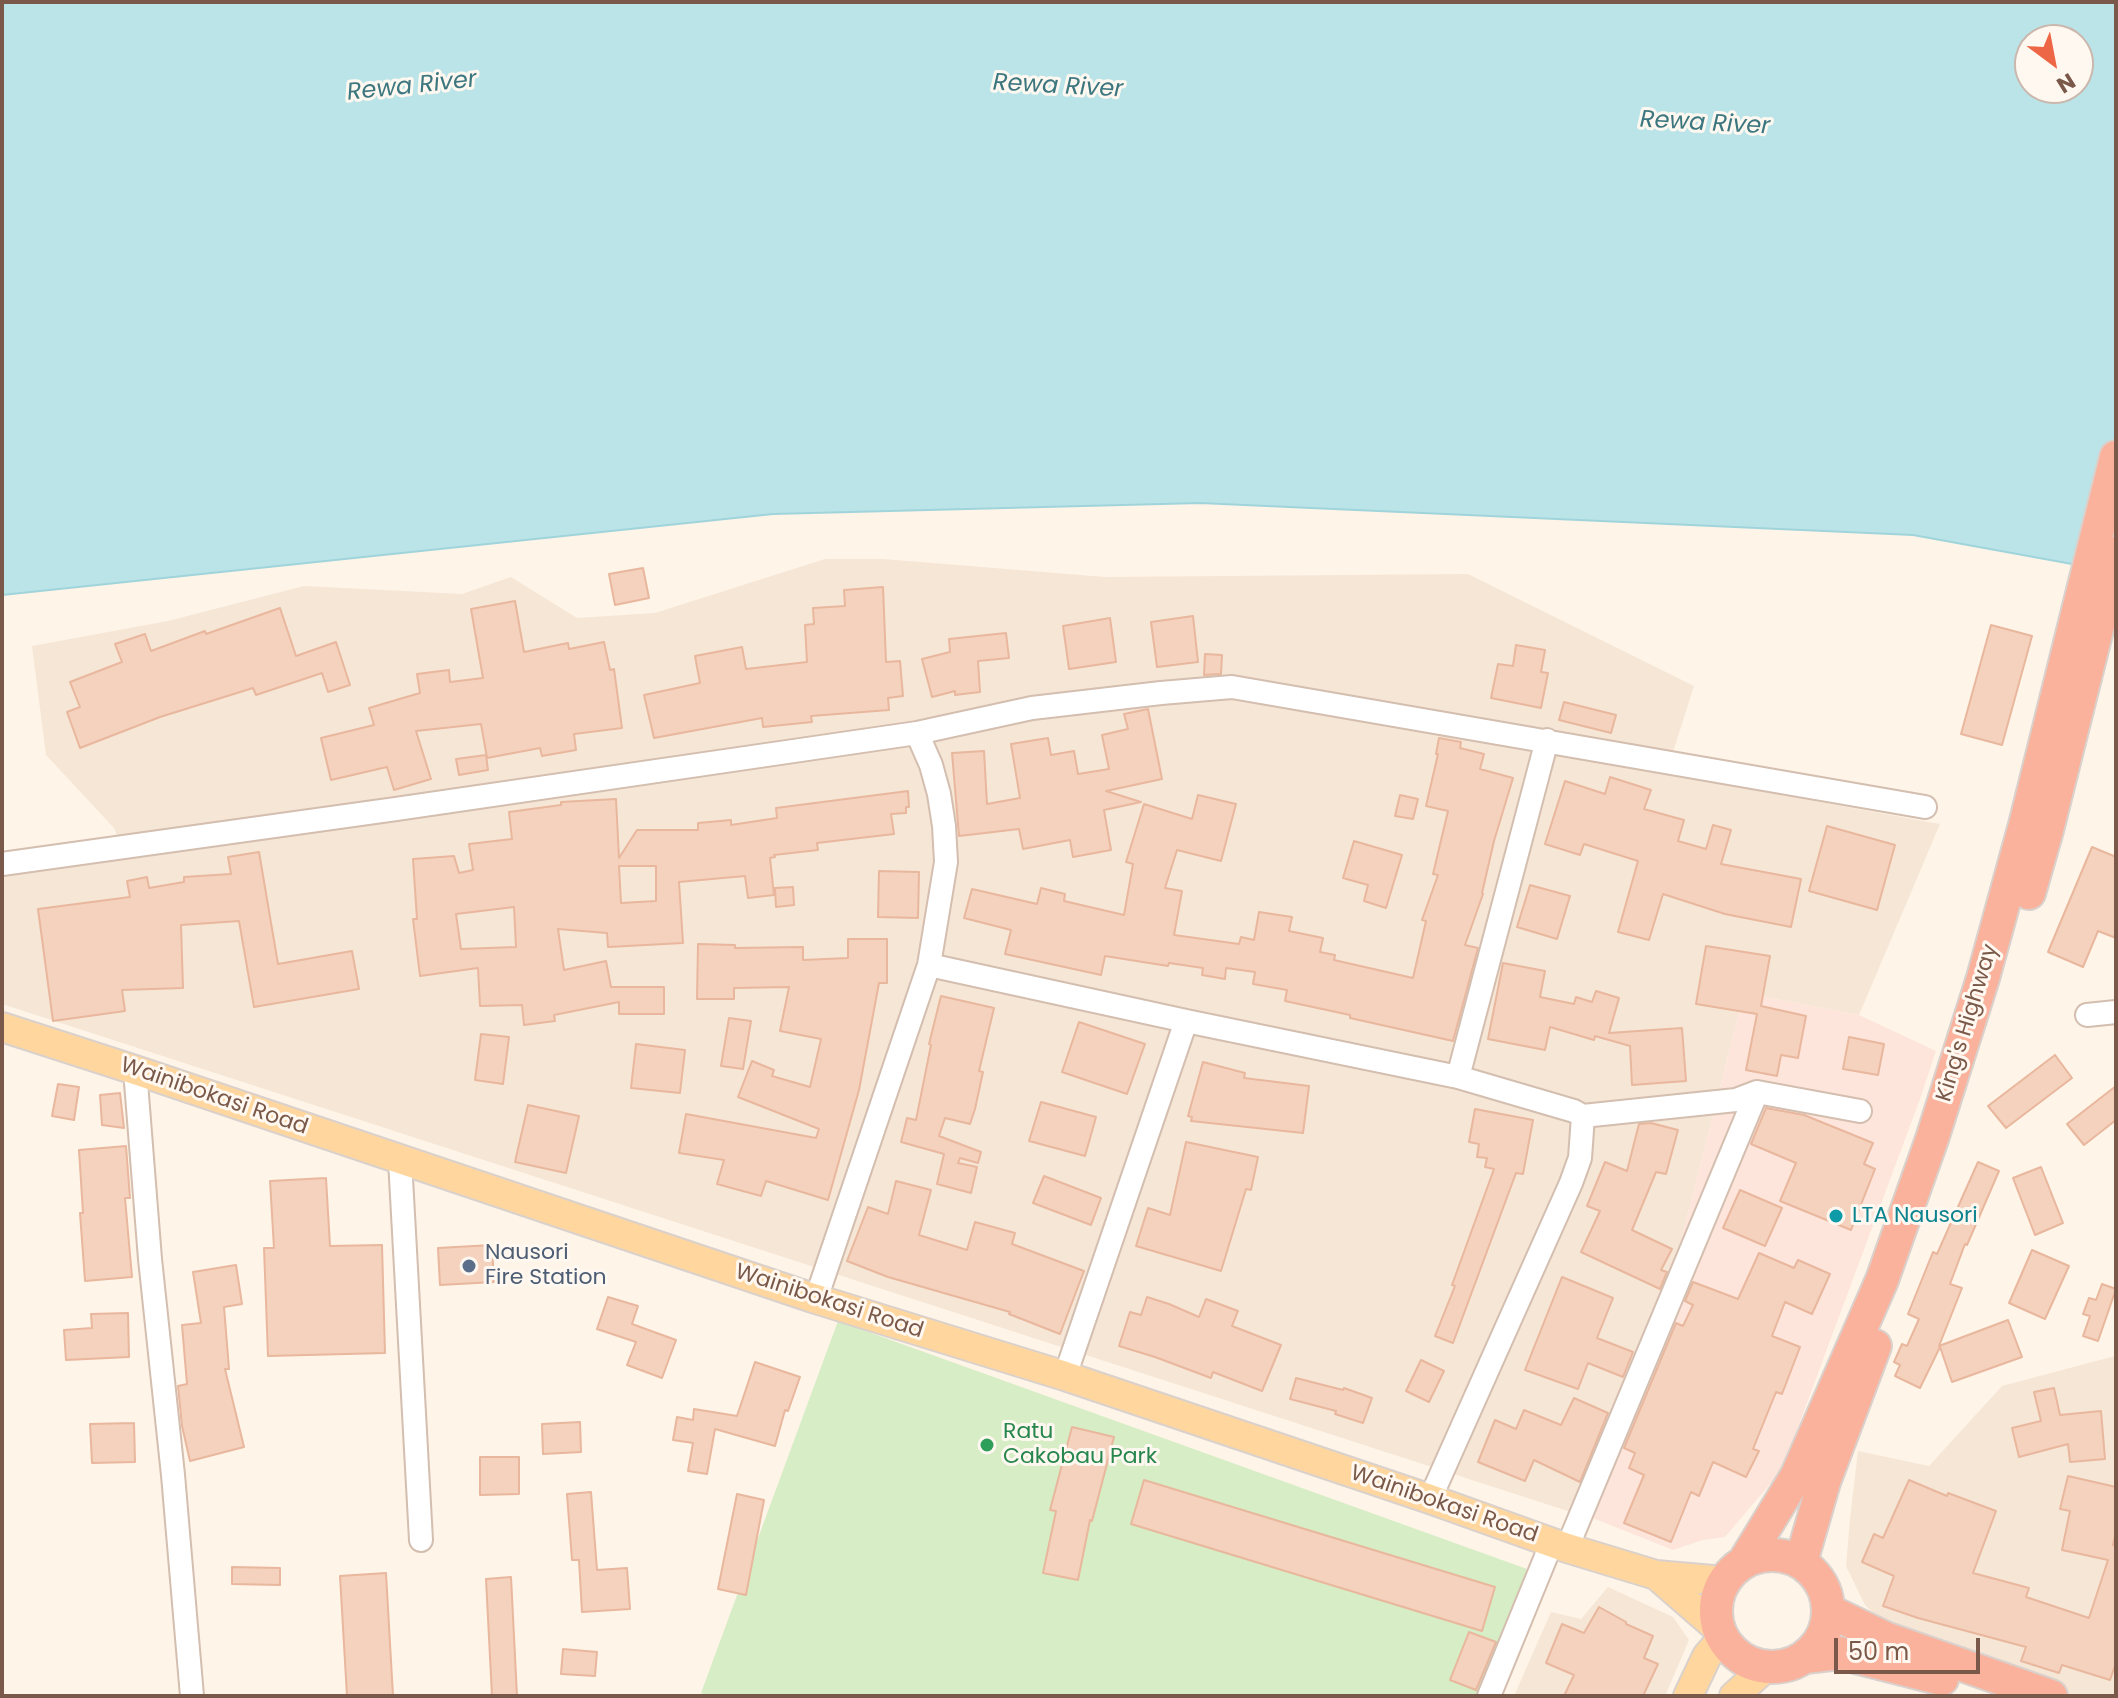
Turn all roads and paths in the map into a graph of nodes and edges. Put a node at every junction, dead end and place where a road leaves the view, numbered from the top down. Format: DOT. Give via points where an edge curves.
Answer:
graph roads {
  1 [pos="2116,457"];
  2 [pos="2116,553"];
  3 [pos="2073,681"];
  4 [pos="917,733"];
  5 [pos="1547,740"];
  6 [pos="1925,807"];
  7 [pos="2,864"];
  8 [pos="929,965"];
  9 [pos="2116,1012"];
  10 [pos="2087,1015"];
  11 [pos="1186,1021"];
  12 [pos="2,1027"];
  13 [pos="135,1070"];
  14 [pos="1458,1077"];
  15 [pos="1757,1092"];
  16 [pos="1860,1111"];
  17 [pos="1583,1116"];
  18 [pos="400,1160"];
  19 [pos="816,1299"];
  20 [pos="1065,1376"];
  21 [pos="1430,1499"];
  22 [pos="421,1540"];
  23 [pos="1560,1545"];
  24 [pos="1801,1562"];
  25 [pos="1734,1572"];
  26 [pos="1656,1575"];
  27 [pos="1829,1611"];
  28 [pos="1720,1634"];
  29 [pos="1805,1657"];
  30 [pos="1765,1668"];
  31 [pos="192,1696"];
  32 [pos="1489,1696"];
  33 [pos="1688,1696"];
  34 [pos="1734,1696"];
  35 [pos="1990,1696"];
  36 [pos="2051,1696"];
  1 -- 3 [label="highway, King's Highway"];
  2 -- 3 [label="highway, King's Highway"];
  3 -- 24 [label="highway, King's Highway" via="2047,830 1993,1015 1824,1482"];
  3 -- 25 [label="highway, King's Highway" via="1932,1139 1882,1280 1797,1475"];
  4 -- 5 [label="street" via="1032,708 1232,687"];
  4 -- 7 [label="street"];
  4 -- 8 [label="street" via="939,794 946,862"];
  5 -- 6 [label="street"];
  5 -- 14 [label="street"];
  8 -- 11 [label="street"];
  8 -- 19 [label="street"];
  9 -- 10 [label="street"];
  11 -- 14 [label="street"];
  11 -- 20 [label="street"];
  12 -- 13 [label="main road, Wainibokasi Road"];
  13 -- 18 [label="main road, Wainibokasi Road"];
  13 -- 31 [label="street"];
  14 -- 17 [label="street"];
  15 -- 16 [label="street"];
  15 -- 17 [label="street" via="1736,1100"];
  15 -- 23 [label="street"];
  17 -- 21 [label="street" via="1576,1171"];
  18 -- 19 [label="main road, Wainibokasi Road"];
  18 -- 22 [label="street"];
  19 -- 20 [label="main road, Wainibokasi Road"];
  20 -- 21 [label="main road, Wainibokasi Road"];
  21 -- 23 [label="main road, Wainibokasi Road"];
  23 -- 26 [label="main road, Wainibokasi Road"];
  23 -- 32 [label="street"];
  24 -- 25 [label="highway" via="1763,1555"];
  24 -- 27 [label="highway" via="1821,1583"];
  25 -- 26 [label="main road, Wainibokasi Road"];
  25 -- 28 [label="highway" via="1716,1603"];
  26 -- 28 [label="main road, Wainibokasi Road"];
  27 -- 29 [label="highway" via="1823,1637"];
  27 -- 36 [label="highway" via="1885,1638"];
  28 -- 30 [label="highway" via="1740,1659"];
  28 -- 33 [label="main road"];
  29 -- 30 [label="highway"];
  29 -- 35 [label="highway" via="1840,1653"];
  30 -- 34 [label="main road"];
}
